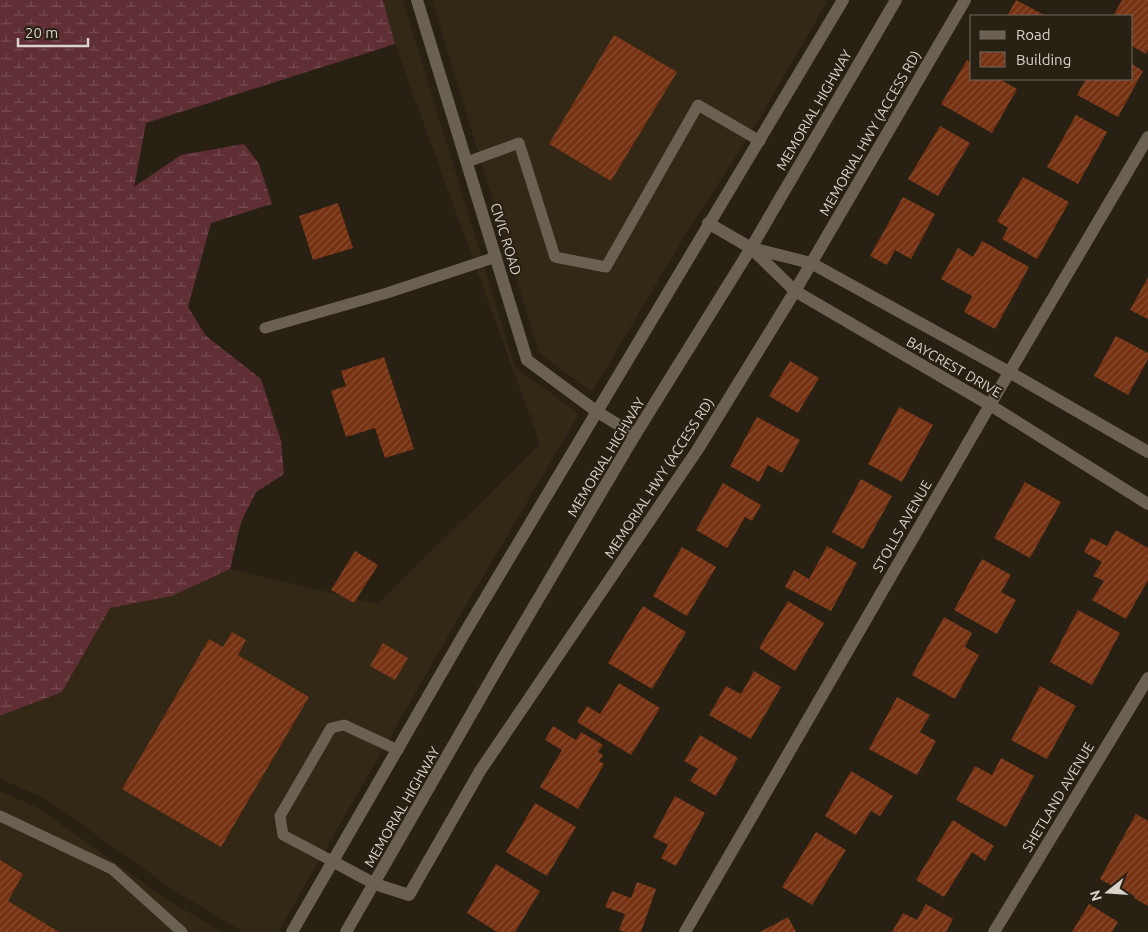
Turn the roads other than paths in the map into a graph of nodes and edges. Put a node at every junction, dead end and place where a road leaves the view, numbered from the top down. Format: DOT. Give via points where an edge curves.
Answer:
graph roads {
  1 [pos="417,0"];
  2 [pos="843,0"];
  3 [pos="896,0"];
  4 [pos="965,0"];
  5 [pos="1148,138"];
  6 [pos="760,141"];
  7 [pos="467,162"];
  8 [pos="708,223"];
  9 [pos="751,248"];
  10 [pos="496,257"];
  11 [pos="811,264"];
  12 [pos="795,291"];
  13 [pos="265,328"];
  14 [pos="1009,372"];
  15 [pos="990,405"];
  16 [pos="596,410"];
  17 [pos="636,435"];
  18 [pos="1148,452"];
  19 [pos="1148,504"];
  20 [pos="1148,678"];
  21 [pos="398,750"];
  22 [pos="0,816"];
  23 [pos="334,862"];
  24 [pos="375,884"];
  25 [pos="182,932"];
  26 [pos="292,932"];
  27 [pos="346,932"];
  28 [pos="685,932"];
  29 [pos="994,932"];
  1 -- 7 [label="street, CIVIC ROAD"];
  2 -- 6 [label="street"];
  3 -- 9 [label="street, MEMORIAL HIGHWAY"];
  4 -- 11 [label="street, MEMORIAL HWY (ACCESS RD)"];
  5 -- 14 [label="street, STOLLS AVENUE"];
  6 -- 7 [label="lane" via="698,105 606,266 555,257 519,143"];
  6 -- 8 [label="street"];
  7 -- 10 [label="street, CIVIC ROAD"];
  8 -- 9 [label="street, BAYCREST DRIVE"];
  8 -- 16 [label="street"];
  9 -- 11 [label="street, BAYCREST DRIVE"];
  9 -- 12 [label="street, BAYCREST DRIVE"];
  9 -- 17 [label="street, MEMORIAL HIGHWAY"];
  10 -- 13 [label="lane"];
  10 -- 16 [label="street, CIVIC ROAD" via="527,360"];
  11 -- 12 [label="street, MEMORIAL HWY (ACCESS RD)"];
  11 -- 14 [label="street, BAYCREST DRIVE"];
  12 -- 15 [label="street, BAYCREST DRIVE"];
  12 -- 24 [label="street, MEMORIAL HWY (ACCESS RD)" via="698,449 480,771 409,895"];
  14 -- 15 [label="street, STOLLS AVENUE"];
  14 -- 18 [label="street, BAYCREST DRIVE"];
  15 -- 19 [label="street, BAYCREST DRIVE"];
  15 -- 28 [label="street, STOLLS AVENUE"];
  16 -- 17 [label="street, CIVIC ROAD"];
  16 -- 21 [label="street"];
  17 -- 24 [label="street, MEMORIAL HIGHWAY" via="504,657"];
  20 -- 29 [label="street, SHETLAND AVENUE"];
  21 -- 23 [label="street"];
  21 -- 23 [label="lane" via="344,725 331,728 280,816 283,835"];
  22 -- 25 [label="lane" via="112,869"];
  23 -- 24 [label="street, MEMORIAL HWY (ACCESS RD)"];
  23 -- 26 [label="street"];
  24 -- 27 [label="street, MEMORIAL HIGHWAY"];
}
